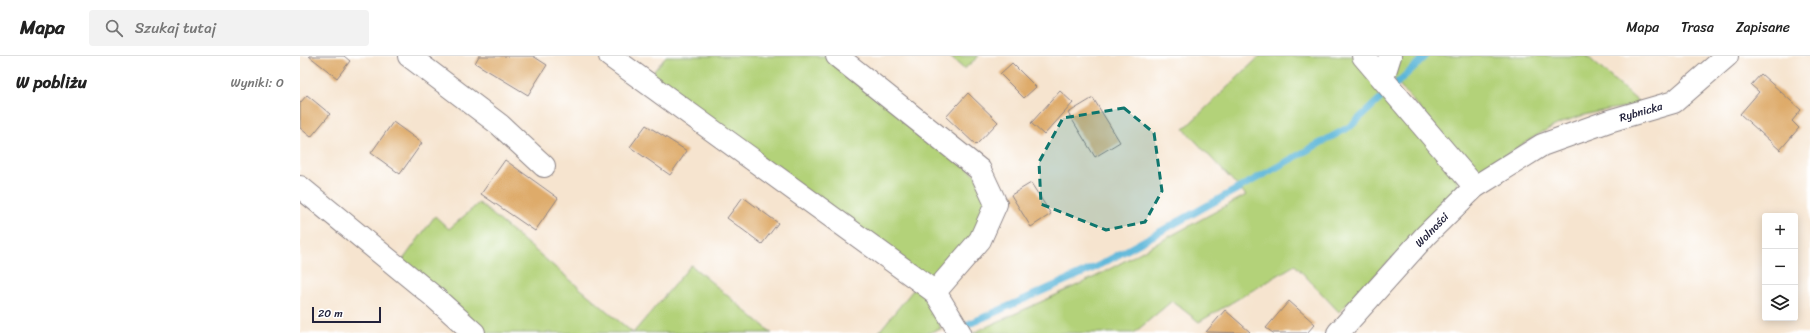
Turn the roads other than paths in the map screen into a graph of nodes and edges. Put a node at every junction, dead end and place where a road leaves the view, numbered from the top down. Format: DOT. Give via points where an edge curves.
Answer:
graph roads {
  1 [pos="409,56"];
  2 [pos="610,56"];
  3 [pos="837,56"];
  4 [pos="1363,56"];
  5 [pos="1390,56"];
  6 [pos="1727,56"];
  7 [pos="1383,78"];
  8 [pos="1542,145"];
  9 [pos="544,166"];
  10 [pos="300,187"];
  11 [pos="1475,187"];
  12 [pos="935,292"];
  13 [pos="474,333"];
  14 [pos="960,333"];
  15 [pos="1338,333"];
  1 -- 9 [label="street" via="500,125"];
  2 -- 12 [label="street"];
  3 -- 12 [label="street" via="980,170 996,204 980,240"];
  4 -- 7 [label="street"];
  5 -- 7 [label="street"];
  6 -- 8 [label="street, Rybnicka" via="1674,102 1609,121"];
  7 -- 11 [label="street"];
  8 -- 11 [label="street, Wolności"];
  10 -- 13 [label="street"];
  11 -- 15 [label="street, Wolności" via="1426,235"];
  12 -- 14 [label="street"];
}
